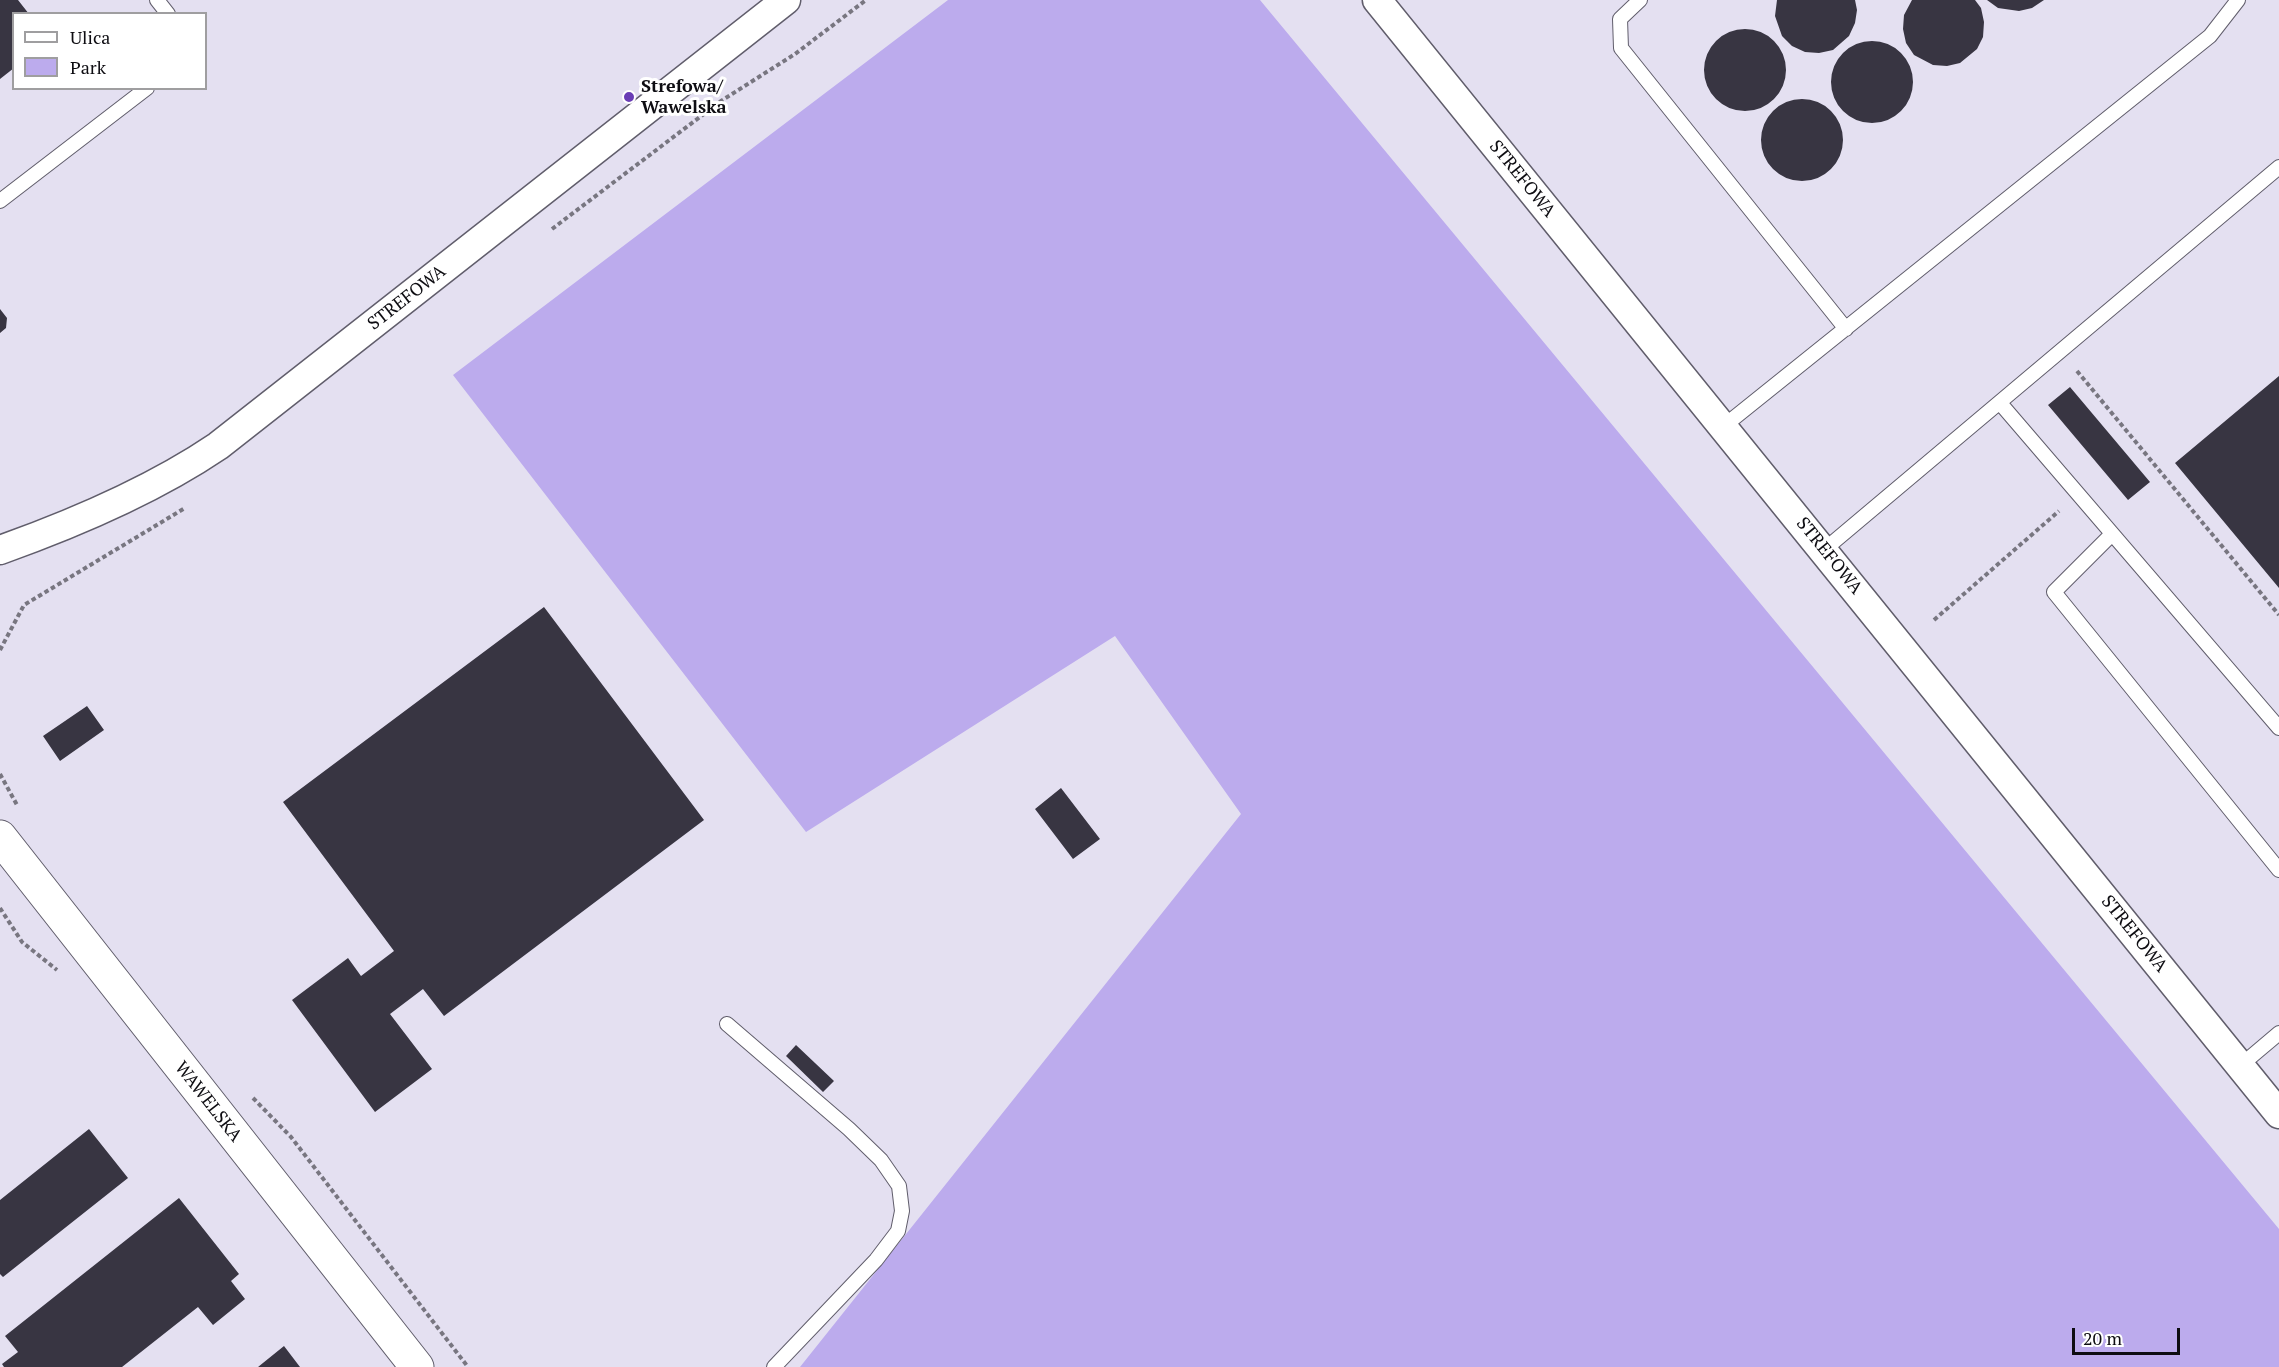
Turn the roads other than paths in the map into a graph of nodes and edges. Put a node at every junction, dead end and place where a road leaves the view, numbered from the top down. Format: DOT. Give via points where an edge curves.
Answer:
graph roads {
  1 [pos="157,0"];
  2 [pos="786,0"];
  3 [pos="1377,0"];
  4 [pos="1640,0"];
  5 [pos="2238,0"];
  6 [pos="166,12"];
  7 [pos="144,90"];
  8 [pos="2279,167"];
  9 [pos="0,201"];
  10 [pos="1846,329"];
  11 [pos="2000,403"];
  12 [pos="1724,426"];
  13 [pos="2112,534"];
  14 [pos="0,550"];
  15 [pos="1824,550"];
  16 [pos="2279,728"];
  17 [pos="0,837"];
  18 [pos="2279,870"];
  19 [pos="727,1024"];
  20 [pos="2279,1033"];
  21 [pos="2240,1066"];
  22 [pos="2279,1114"];
  23 [pos="417,1367"];
  24 [pos="774,1367"];
  1 -- 6 [label="lane"];
  2 -- 14 [label="street, STREFOWA" via="218,446 155,485"];
  3 -- 12 [label="street, STREFOWA"];
  4 -- 10 [label="lane" via="1620,19 1621,48"];
  5 -- 10 [label="lane" via="2210,36"];
  7 -- 9 [label="lane"];
  8 -- 11 [label="lane"];
  10 -- 12 [label="lane"];
  11 -- 13 [label="lane"];
  11 -- 15 [label="lane"];
  12 -- 15 [label="street, STREFOWA"];
  13 -- 16 [label="lane"];
  13 -- 18 [label="lane" via="2054,592"];
  15 -- 21 [label="street, STREFOWA"];
  17 -- 23 [label="street, WAWELSKA"];
  19 -- 24 [label="lane" via="881,1160 898,1186 902,1211 898,1231 876,1260"];
  20 -- 21 [label="lane"];
  21 -- 22 [label="street, STREFOWA"];
}
